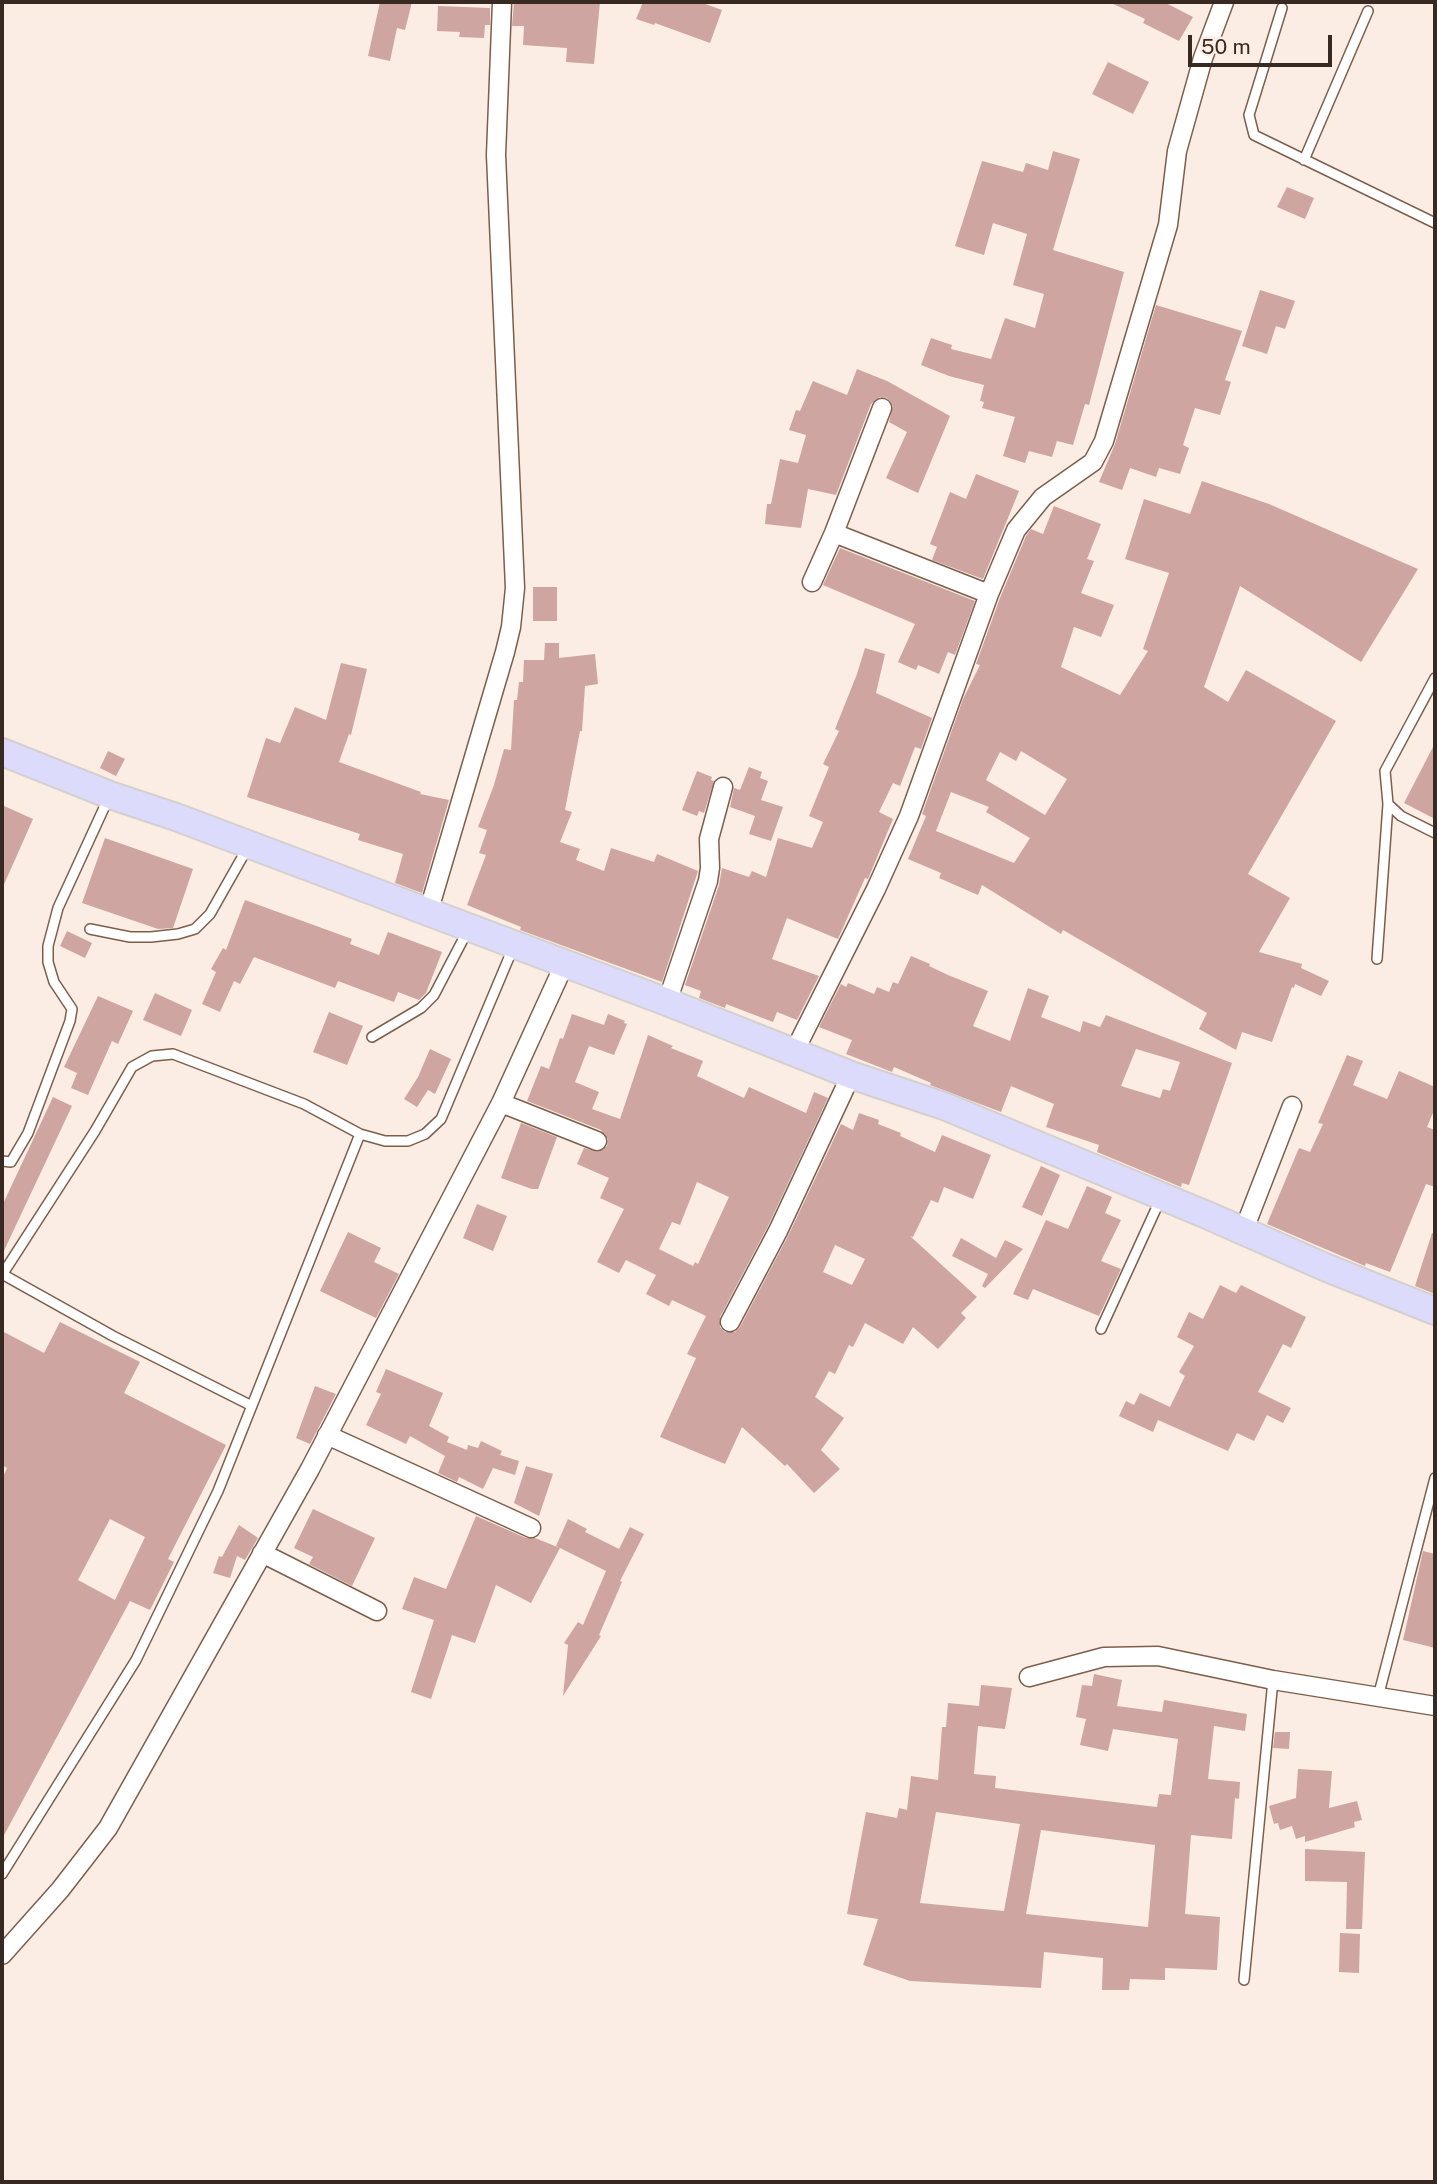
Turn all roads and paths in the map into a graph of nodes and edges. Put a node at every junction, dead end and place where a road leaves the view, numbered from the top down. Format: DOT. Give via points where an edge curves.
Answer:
graph roads {
  1 [pos="502,2"];
  2 [pos="1224,2"];
  3 [pos="1282,8"];
  4 [pos="1368,11"];
  5 [pos="1304,160"];
  6 [pos="1435,223"];
  7 [pos="882,408"];
  8 [pos="834,533"];
  9 [pos="812,582"];
  10 [pos="989,594"];
  11 [pos="1435,678"];
  12 [pos="2,752"];
  13 [pos="723,787"];
  14 [pos="110,795"];
  15 [pos="1388,804"];
  16 [pos="1435,833"];
  17 [pos="249,846"];
  18 [pos="428,913"];
  19 [pos="90,929"];
  20 [pos="469,929"];
  21 [pos="514,946"];
  22 [pos="1377,958"];
  23 [pos="564,965"];
  24 [pos="667,1002"];
  25 [pos="372,1037"];
  26 [pos="794,1052"];
  27 [pos="851,1075"];
  28 [pos="501,1103"];
  29 [pos="1292,1107"];
  30 [pos="360,1135"];
  31 [pos="597,1142"];
  32 [pos="2,1161"];
  33 [pos="1162,1196"];
  34 [pos="1243,1232"];
  35 [pos="2,1274"];
  36 [pos="1435,1311"];
  37 [pos="730,1322"];
  38 [pos="1101,1329"];
  39 [pos="253,1406"];
  40 [pos="327,1435"];
  41 [pos="1435,1478"];
  42 [pos="531,1528"];
  43 [pos="262,1553"];
  44 [pos="377,1611"];
  45 [pos="1029,1677"];
  46 [pos="1273,1680"];
  47 [pos="1378,1697"];
  48 [pos="1435,1706"];
  49 [pos="2,1874"];
  50 [pos="2,1955"];
  51 [pos="1244,1980"];
  1 -- 18 [label="street" via="496,155 515,589 505,652"];
  2 -- 10 [label="street" via="1177,151 1168,225 1104,441 1093,462 1027,514"];
  3 -- 5 [label="lane" via="1249,115 1254,135"];
  4 -- 5 [label="lane"];
  5 -- 6 [label="lane"];
  7 -- 8 [label="street"];
  8 -- 9 [label="street"];
  8 -- 10 [label="street"];
  10 -- 26 [label="street" via="909,816"];
  11 -- 15 [label="lane" via="1385,771"];
  12 -- 14 [label="main road"];
  13 -- 24 [label="street" via="709,839 708,881"];
  14 -- 17 [label="main road"];
  14 -- 32 [label="lane" via="58,908 48,946 54,982 72,1009 71,1021 29,1133 11,1163"];
  15 -- 16 [label="lane"];
  15 -- 22 [label="lane"];
  17 -- 18 [label="main road"];
  17 -- 19 [label="lane" via="210,914 195,929 151,937"];
  18 -- 20 [label="main road"];
  20 -- 21 [label="main road"];
  20 -- 25 [label="lane" via="434,995"];
  21 -- 23 [label="main road"];
  21 -- 30 [label="lane" via="440,1119 408,1142"];
  23 -- 24 [label="main road"];
  23 -- 28 [label="street"];
  24 -- 26 [label="main road"];
  26 -- 27 [label="main road"];
  27 -- 33 [label="main road" via="944,1107"];
  27 -- 37 [label="street"];
  28 -- 31 [label="street"];
  28 -- 40 [label="street"];
  29 -- 34 [label="street"];
  30 -- 35 [label="lane" via="304,1104 173,1054 152,1056 132,1067"];
  30 -- 39 [label="lane"];
  33 -- 34 [label="main road"];
  33 -- 38 [label="lane"];
  34 -- 36 [label="main road"];
  35 -- 39 [label="lane"];
  39 -- 49 [label="lane" via="218,1491 136,1660"];
  40 -- 42 [label="street"];
  40 -- 43 [label="street"];
  41 -- 47 [label="lane"];
  43 -- 44 [label="street"];
  43 -- 50 [label="street" via="108,1828"];
  45 -- 46 [label="street" via="1104,1657 1158,1656"];
  46 -- 47 [label="street"];
  46 -- 51 [label="lane"];
  47 -- 48 [label="street"];
}
